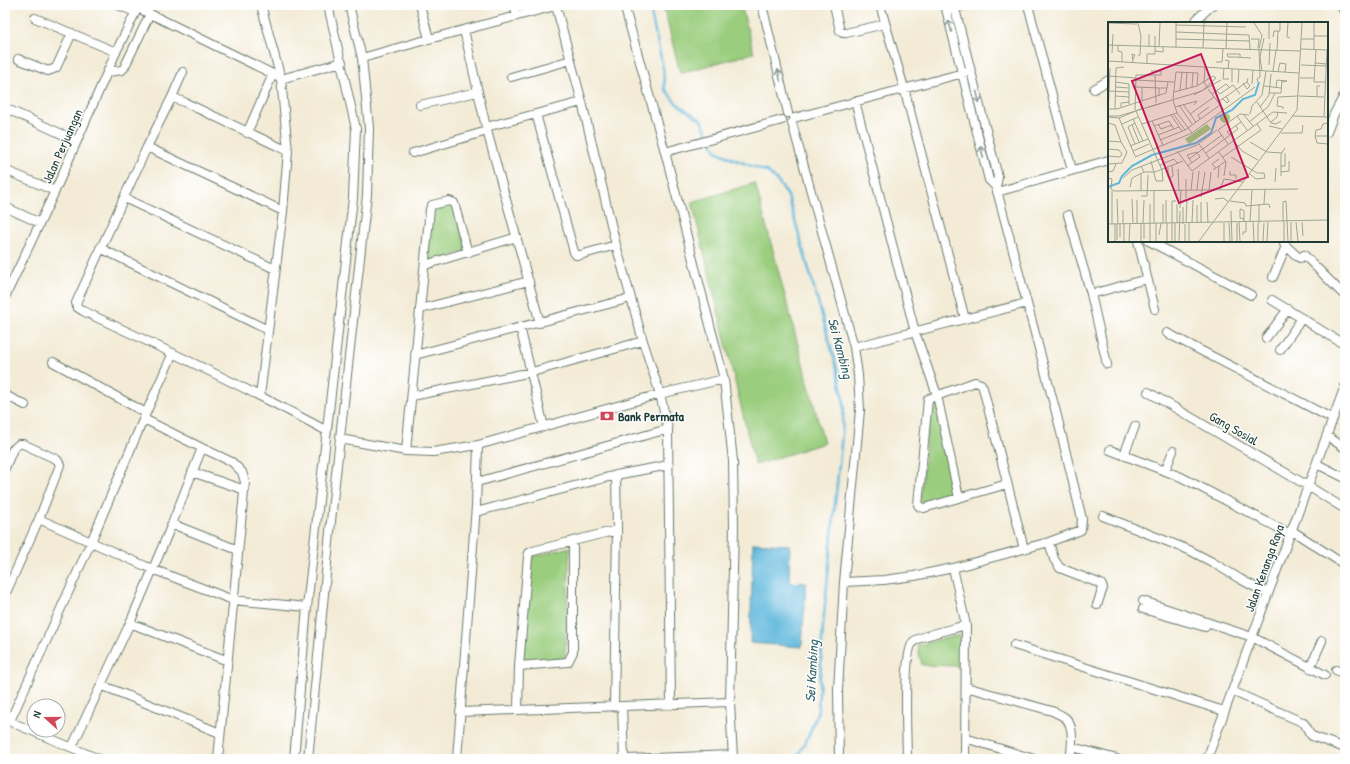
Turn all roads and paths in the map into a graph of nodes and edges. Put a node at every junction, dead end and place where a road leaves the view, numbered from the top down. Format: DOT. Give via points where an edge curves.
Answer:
graph roads {
  1 [pos="118,5"];
  2 [pos="261,5"];
  3 [pos="328,5"];
  4 [pos="349,5"];
  5 [pos="420,5"];
  6 [pos="514,5"];
  7 [pos="624,5"];
  8 [pos="762,5"];
  9 [pos="834,5"];
  10 [pos="880,5"];
  11 [pos="964,5"];
  12 [pos="1028,5"];
  13 [pos="1212,5"];
  14 [pos="1342,5"];
  15 [pos="558,6"];
  16 [pos="955,6"];
  17 [pos="946,8"];
  18 [pos="137,9"];
  19 [pos="1345,10"];
  20 [pos="150,14"];
  21 [pos="517,16"];
  22 [pos="35,18"];
  23 [pos="1196,22"];
  24 [pos="885,24"];
  25 [pos="464,30"];
  26 [pos="72,33"];
  27 [pos="429,38"];
  28 [pos="116,52"];
  29 [pos="362,58"];
  30 [pos="18,59"];
  31 [pos="571,60"];
  32 [pos="342,62"];
  33 [pos="971,71"];
  34 [pos="108,72"];
  35 [pos="183,72"];
  36 [pos="962,73"];
  37 [pos="273,74"];
  38 [pos="512,77"];
  39 [pos="282,79"];
  40 [pos="1108,81"];
  41 [pos="904,88"];
  42 [pos="1094,89"];
  43 [pos="477,92"];
  44 [pos="1345,94"];
  45 [pos="172,97"];
  46 [pos="855,101"];
  47 [pos="582,102"];
  48 [pos="420,105"];
  49 [pos="5,108"];
  50 [pos="536,114"];
  51 [pos="791,118"];
  52 [pos="1329,122"];
  53 [pos="369,128"];
  54 [pos="356,129"];
  55 [pos="486,129"];
  56 [pos="247,133"];
  57 [pos="78,141"];
  58 [pos="146,147"];
  59 [pos="288,151"];
  60 [pos="665,152"];
  61 [pos="413,153"];
  62 [pos="1108,160"];
  63 [pos="5,170"];
  64 [pos="1072,170"];
  65 [pos="55,190"];
  66 [pos="997,190"];
  67 [pos="124,198"];
  68 [pos="5,207"];
  69 [pos="283,211"];
  70 [pos="1068,215"];
  71 [pos="40,223"];
  72 [pos="517,237"];
  73 [pos="1138,242"];
  74 [pos="1151,242"];
  75 [pos="1285,243"];
  76 [pos="616,245"];
  77 [pos="100,248"];
  78 [pos="468,253"];
  79 [pos="425,265"];
  80 [pos="275,269"];
  81 [pos="1274,277"];
  82 [pos="1147,279"];
  83 [pos="529,280"];
  84 [pos="8,283"];
  85 [pos="1091,294"];
  86 [pos="1251,295"];
  87 [pos="1345,296"];
  88 [pos="5,297"];
  89 [pos="631,298"];
  90 [pos="1272,300"];
  91 [pos="1027,303"];
  92 [pos="420,309"];
  93 [pos="1155,309"];
  94 [pos="1288,309"];
  95 [pos="1302,318"];
  96 [pos="965,319"];
  97 [pos="540,322"];
  98 [pos="520,327"];
  99 [pos="268,330"];
  100 [pos="915,332"];
  101 [pos="1167,333"];
  102 [pos="1266,338"];
  103 [pos="643,341"];
  104 [pos="1345,345"];
  105 [pos="854,347"];
  106 [pos="1280,350"];
  107 [pos="174,353"];
  108 [pos="415,355"];
  109 [pos="53,362"];
  110 [pos="1107,364"];
  111 [pos="333,369"];
  112 [pos="347,370"];
  113 [pos="532,372"];
  114 [pos="724,379"];
  115 [pos="1344,391"];
  116 [pos="1148,392"];
  117 [pos="660,394"];
  118 [pos="5,395"];
  119 [pos="937,395"];
  120 [pos="260,396"];
  121 [pos="412,396"];
  122 [pos="25,405"];
  123 [pos="145,416"];
  124 [pos="1333,419"];
  125 [pos="1135,426"];
  126 [pos="544,427"];
  127 [pos="668,429"];
  128 [pos="327,431"];
  129 [pos="1327,436"];
  130 [pos="340,439"];
  131 [pos="478,445"];
  132 [pos="202,448"];
  133 [pos="1345,448"];
  134 [pos="1110,450"];
  135 [pos="406,451"];
  136 [pos="1173,451"];
  137 [pos="1124,455"];
  138 [pos="1317,464"];
  139 [pos="669,465"];
  140 [pos="5,468"];
  141 [pos="1165,471"];
  142 [pos="192,472"];
  143 [pos="616,476"];
  144 [pos="1345,478"];
  145 [pos="477,482"];
  146 [pos="1007,484"];
  147 [pos="1308,486"];
  148 [pos="245,490"];
  149 [pos="959,498"];
  150 [pos="319,501"];
  151 [pos="333,501"];
  152 [pos="1345,509"];
  153 [pos="476,512"];
  154 [pos="1103,516"];
  155 [pos="39,519"];
  156 [pos="172,524"];
  157 [pos="617,530"];
  158 [pos="1290,532"];
  159 [pos="91,542"];
  160 [pos="573,542"];
  161 [pos="1049,542"];
  162 [pos="1024,549"];
  163 [pos="238,550"];
  164 [pos="1345,565"];
  165 [pos="152,568"];
  166 [pos="953,568"];
  167 [pos="844,582"];
  168 [pos="1268,594"];
  169 [pos="5,595"];
  170 [pos="233,600"];
  171 [pos="1097,605"];
  172 [pos="1143,605"];
  173 [pos="307,607"];
  174 [pos="130,623"];
  175 [pos="966,625"];
  176 [pos="1251,639"];
  177 [pos="1322,642"];
  178 [pos="1014,645"];
  179 [pos="228,661"];
  180 [pos="518,666"];
  181 [pos="1310,668"];
  182 [pos="1336,670"];
  183 [pos="1345,674"];
  184 [pos="1325,675"];
  185 [pos="101,686"];
  186 [pos="966,687"];
  187 [pos="1232,691"];
  188 [pos="730,702"];
  189 [pos="671,705"];
  190 [pos="618,706"];
  191 [pos="518,710"];
  192 [pos="1224,711"];
  193 [pos="460,712"];
  194 [pos="8,720"];
  195 [pos="220,733"];
  196 [pos="965,738"];
  197 [pos="295,741"];
  198 [pos="309,742"];
  199 [pos="72,747"];
  200 [pos="1072,747"];
  201 [pos="1345,748"];
  202 [pos="732,757"];
  203 [pos="99,759"];
  204 [pos="218,759"];
  205 [pos="294,759"];
  206 [pos="308,759"];
  207 [pos="457,759"];
  208 [pos="625,759"];
  209 [pos="839,759"];
  210 [pos="907,759"];
  211 [pos="965,759"];
  212 [pos="1034,759"];
  213 [pos="1070,759"];
  214 [pos="1117,759"];
  215 [pos="1207,759"];
  1 -- 18 [label="street"];
  2 -- 39 [label="street"];
  3 -- 32 [label="street"];
  4 -- 29 [label="street"];
  5 -- 27 [label="street"];
  6 -- 21 [label="street"];
  7 -- 60 [label="street"];
  51 -- 8 [label="street, one-way"];
  9 -- 24 [label="street" via="840,31 843,33"];
  10 -- 24 [label="street"];
  11 -- 16 [label="street"];
  12 -- 64 [label="street"];
  13 -- 23 [label="street"];
  14 -- 19 [label="main road"];
  15 -- 21 [label="street"];
  15 -- 31 [label="street"];
  16 -- 17 [label="street"];
  16 -- 33 [label="street"];
  36 -- 17 [label="street, one-way"];
  18 -- 20 [label="street"];
  18 -- 28 [label="street, Jalan Perjuangan"];
  20 -- 34 [label="street" via="124,68"];
  20 -- 37 [label="street"];
  21 -- 25 [label="street"];
  22 -- 26 [label="street"];
  24 -- 41 [label="street"];
  25 -- 27 [label="street"];
  25 -- 43 [label="street"];
  26 -- 28 [label="street"];
  26 -- 30 [label="street" via="53,70 48,71"];
  27 -- 29 [label="street"];
  28 -- 34 [label="street, Jalan Perjuangan"];
  29 -- 53 [label="street"];
  31 -- 38 [label="street"];
  31 -- 47 [label="street"];
  32 -- 39 [label="street"];
  32 -- 54 [label="street"];
  33 -- 36 [label="street"];
  33 -- 66 [label="street, one-way" via="998,177"];
  34 -- 57 [label="street, Jalan Perjuangan"];
  35 -- 45 [label="street"];
  36 -- 41 [label="street"];
  66 -- 36 [label="street, one-way" via="989,180"];
  37 -- 39 [label="street"];
  37 -- 56 [label="street"];
  39 -- 59 [label="street"];
  40 -- 42 [label="street"];
  41 -- 46 [label="street"];
  41 -- 96 [label="street"];
  43 -- 48 [label="street"];
  43 -- 55 [label="street"];
  44 -- 52 [label="street"];
  45 -- 56 [label="street"];
  45 -- 58 [label="street"];
  46 -- 51 [label="street"];
  46 -- 100 [label="street"];
  47 -- 50 [label="street"];
  47 -- 76 [label="street"];
  49 -- 57 [label="street"];
  50 -- 55 [label="street"];
  50 -- 76 [label="street" via="574,252 580,255"];
  51 -- 60 [label="street" via="790,124 785,124 782,120"];
  51 -- 105 [label="street"];
  53 -- 54 [label="street"];
  53 -- 112 [label="street" via="367,195"];
  54 -- 111 [label="street" via="353,198"];
  55 -- 61 [label="street"];
  55 -- 72 [label="street"];
  56 -- 59 [label="street"];
  57 -- 65 [label="street, Jalan Perjuangan"];
  58 -- 67 [label="street"];
  58 -- 69 [label="street"];
  59 -- 69 [label="street"];
  60 -- 114 [label="street"];
  62 -- 64 [label="street"];
  63 -- 65 [label="street"];
  64 -- 66 [label="street"];
  65 -- 71 [label="street, Jalan Perjuangan"];
  66 -- 91 [label="street"];
  67 -- 77 [label="street"];
  67 -- 80 [label="street"];
  68 -- 71 [label="street"];
  69 -- 80 [label="street"];
  70 -- 85 [label="street"];
  71 -- 84 [label="street, Jalan Perjuangan"];
  72 -- 78 [label="street"];
  72 -- 83 [label="street"];
  73 -- 82 [label="street"];
  74 -- 86 [label="street"];
  75 -- 81 [label="street"];
  75 -- 87 [label="street" via="1298,257 1304,255"];
  76 -- 89 [label="street"];
  77 -- 99 [label="street"];
  77 -- 107 [label="street" via="76,301 77,307"];
  78 -- 79 [label="street"];
  78 -- 79 [label="street" via="454,203 439,203 432,205 430,209"];
  79 -- 92 [label="street"];
  80 -- 99 [label="street"];
  82 -- 85 [label="street"];
  82 -- 93 [label="street"];
  83 -- 92 [label="street"];
  83 -- 97 [label="street"];
  84 -- 88 [label="street, Jalan Perjuangan"];
  85 -- 110 [label="street"];
  89 -- 97 [label="street"];
  89 -- 103 [label="street"];
  90 -- 94 [label="street"];
  91 -- 96 [label="street"];
  91 -- 161 [label="street" via="1082,518 1081,530"];
  92 -- 108 [label="street"];
  94 -- 95 [label="street"];
  94 -- 102 [label="street"];
  95 -- 104 [label="street"];
  95 -- 106 [label="street"];
  96 -- 100 [label="street"];
  97 -- 98 [label="street"];
  98 -- 108 [label="street"];
  98 -- 113 [label="street"];
  99 -- 120 [label="street"];
  100 -- 105 [label="street"];
  100 -- 119 [label="street"];
  101 -- 124 [label="street"];
  103 -- 113 [label="street"];
  103 -- 117 [label="street"];
  105 -- 167 [label="street" via="860,410"];
  107 -- 120 [label="street"];
  107 -- 123 [label="street"];
  108 -- 121 [label="street"];
  109 -- 123 [label="street"];
  111 -- 112 [label="street"];
  111 -- 128 [label="street"];
  112 -- 130 [label="street"];
  113 -- 121 [label="street"];
  113 -- 126 [label="street"];
  114 -- 117 [label="street"];
  114 -- 188 [label="street" via="732,461 734,526"];
  115 -- 124 [label="street, Jalan Kenanga Raya"];
  116 -- 147 [label="street, Gang Sosial"];
  117 -- 126 [label="street"];
  117 -- 127 [label="street"];
  118 -- 122 [label="street"];
  119 -- 146 [label="street" via="975,382 981,384"];
  119 -- 149 [label="street"];
  119 -- 149 [label="street" via="927,400 918,505 924,508"];
  120 -- 128 [label="street"];
  121 -- 135 [label="street"];
  123 -- 132 [label="street"];
  123 -- 159 [label="street"];
  124 -- 129 [label="street, Jalan Kenanga Raya"];
  125 -- 137 [label="street"];
  126 -- 131 [label="street"];
  127 -- 139 [label="street"];
  127 -- 145 [label="street"];
  128 -- 150 [label="street"];
  129 -- 133 [label="street"];
  129 -- 138 [label="street, Jalan Kenanga Raya"];
  130 -- 135 [label="street"];
  130 -- 151 [label="street"];
  131 -- 135 [label="street" via="433,452"];
  131 -- 145 [label="street"];
  132 -- 142 [label="street"];
  132 -- 148 [label="street" via="232,462 242,472"];
  134 -- 137 [label="street"];
  136 -- 141 [label="street"];
  137 -- 141 [label="street"];
  138 -- 144 [label="street"];
  138 -- 147 [label="street, Jalan Kenanga Raya"];
  139 -- 143 [label="street"];
  139 -- 189 [label="street"];
  140 -- 155 [label="street" via="13,449 19,444 58,461 59,468"];
  141 -- 158 [label="street"];
  142 -- 148 [label="street"];
  142 -- 156 [label="street"];
  143 -- 153 [label="street"];
  143 -- 157 [label="street"];
  145 -- 153 [label="street"];
  146 -- 149 [label="street"];
  146 -- 162 [label="street"];
  147 -- 152 [label="street, Gang Sosial"];
  147 -- 158 [label="street, Jalan Kenanga Raya"];
  148 -- 163 [label="street"];
  150 -- 151 [label="street"];
  150 -- 173 [label="street"];
  151 -- 198 [label="street"];
  153 -- 193 [label="street"];
  154 -- 168 [label="street" via="1195,553"];
  155 -- 159 [label="street"];
  155 -- 169 [label="street"];
  156 -- 163 [label="street"];
  156 -- 165 [label="street"];
  157 -- 160 [label="street"];
  157 -- 190 [label="street"];
  158 -- 164 [label="street"];
  158 -- 168 [label="street, Jalan Kenanga Raya"];
  159 -- 165 [label="street"];
  159 -- 194 [label="street"];
  160 -- 180 [label="street" via="529,553"];
  160 -- 180 [label="street" via="573,652 570,659 568,662"];
  161 -- 162 [label="street"];
  161 -- 171 [label="street" via="1054,559 1060,568 1101,584 1103,588"];
  162 -- 166 [label="street"];
  163 -- 170 [label="street"];
  165 -- 170 [label="street"];
  165 -- 174 [label="street"];
  166 -- 167 [label="street" via="884,580"];
  166 -- 175 [label="street"];
  167 -- 209 [label="street" via="838,690"];
  168 -- 176 [label="street, Jalan Kenanga Raya"];
  170 -- 173 [label="street"];
  170 -- 179 [label="street"];
  172 -- 176 [label="street"];
  173 -- 197 [label="street"];
  174 -- 179 [label="street"];
  174 -- 185 [label="street"];
  175 -- 186 [label="street"];
  175 -- 210 [label="street" via="921,638 909,647 906,680"];
  176 -- 181 [label="street"];
  176 -- 187 [label="street, Jalan Kenanga Raya"];
  177 -- 181 [label="street"];
  178 -- 192 [label="street"];
  179 -- 195 [label="street"];
  180 -- 191 [label="street"];
  181 -- 184 [label="street"];
  182 -- 183 [label="street"];
  185 -- 195 [label="street"];
  185 -- 199 [label="street"];
  186 -- 196 [label="street"];
  186 -- 200 [label="street" via="1065,717 1070,726"];
  187 -- 192 [label="street, Jalan Kenanga Raya"];
  187 -- 201 [label="street" via="1302,722 1312,736"];
  188 -- 189 [label="street"];
  188 -- 202 [label="street"];
  189 -- 190 [label="street"];
  190 -- 191 [label="street"];
  190 -- 208 [label="street"];
  191 -- 193 [label="street"];
  192 -- 215 [label="street, Jalan Kenanga Raya"];
  193 -- 207 [label="street"];
  194 -- 199 [label="street"];
  195 -- 204 [label="street"];
  196 -- 211 [label="street"];
  196 -- 212 [label="street"];
  197 -- 198 [label="street"];
  197 -- 205 [label="street"];
  198 -- 206 [label="street"];
  199 -- 203 [label="street"];
  200 -- 213 [label="street"];
  200 -- 214 [label="street"];
  202 -- 208 [label="street"];
}
